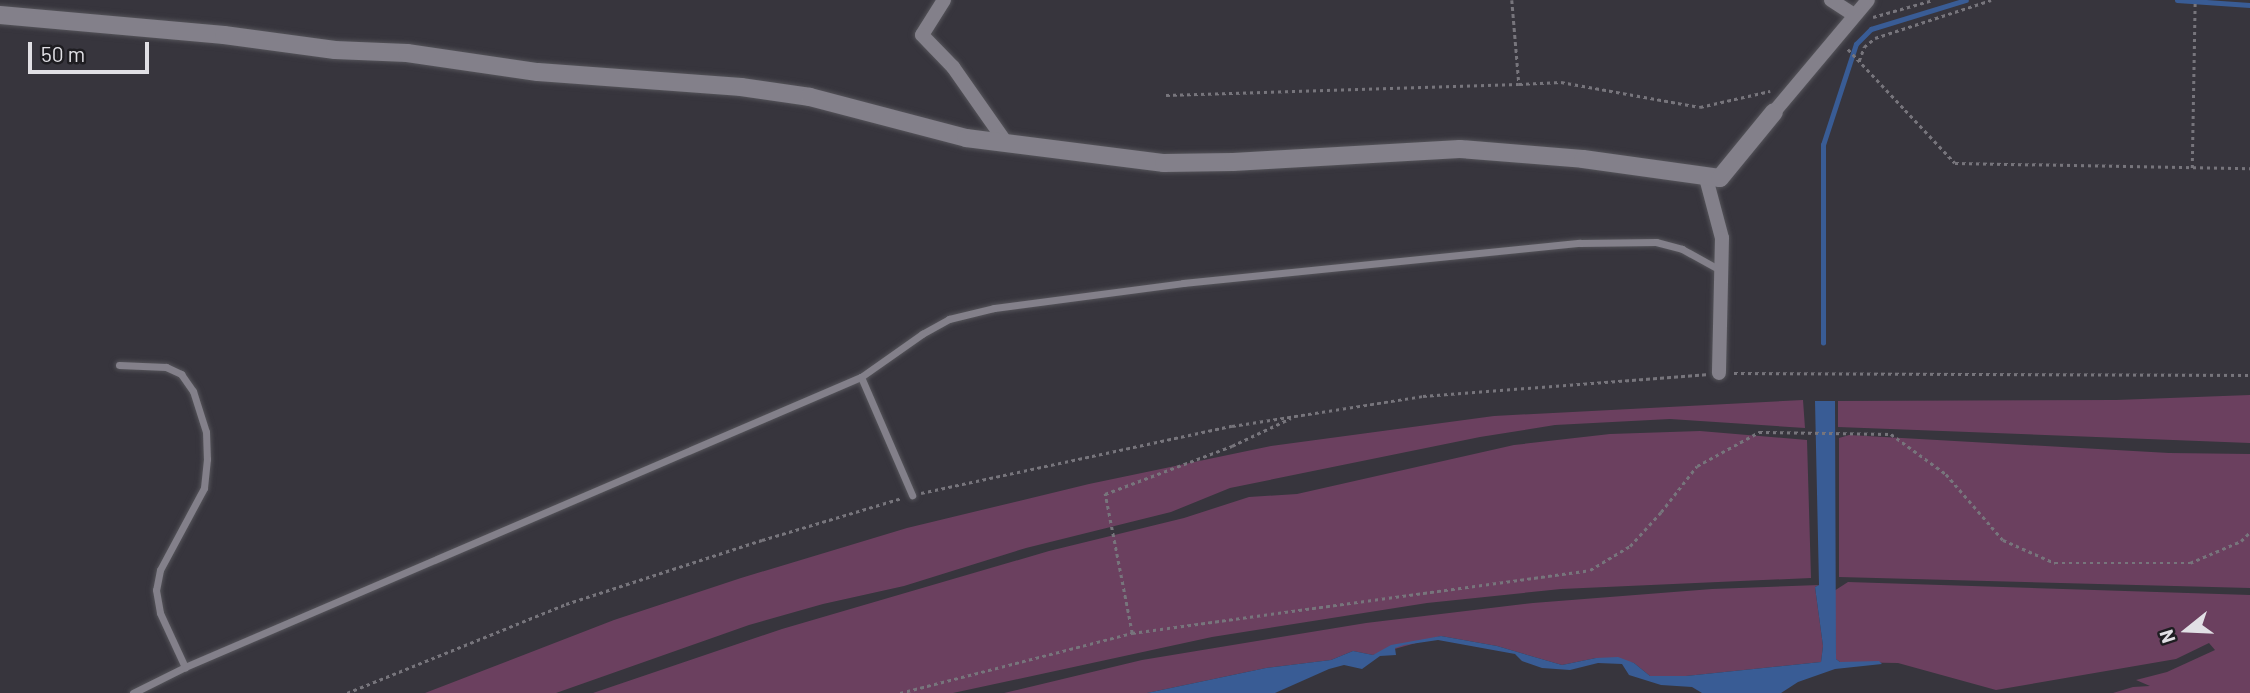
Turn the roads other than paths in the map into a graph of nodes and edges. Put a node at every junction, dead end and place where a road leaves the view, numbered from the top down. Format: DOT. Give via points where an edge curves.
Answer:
graph roads {
  1 [pos="944,0"];
  2 [pos="1831,0"];
  3 [pos="1868,0"];
  4 [pos="0,15"];
  5 [pos="1854,15"];
  6 [pos="1774,112"];
  7 [pos="1007,144"];
  8 [pos="1706,178"];
  9 [pos="1720,270"];
  10 [pos="119,366"];
  11 [pos="1720,373"];
  12 [pos="861,377"];
  13 [pos="912,495"];
  14 [pos="185,667"];
  15 [pos="132,693"];
  1 -- 7 [label="street" via="922,35 953,67"];
  2 -- 5 [label="street"];
  3 -- 5 [label="street"];
  4 -- 7 [label="street" via="335,50 407,53 538,72 741,87 810,97 966,138"];
  5 -- 6 [label="street"];
  6 -- 8 [label="street" via="1720,178"];
  7 -- 8 [label="street" via="1164,163 1460,149 1583,159"];
  8 -- 9 [label="street" via="1722,238"];
  9 -- 11 [label="street"];
  9 -- 12 [label="lane" via="1682,249 1656,242 1580,243 1183,283 994,308 950,319"];
  10 -- 14 [label="lane" via="157,366 181,374 193,391 206,432 204,488 160,570 156,590 160,613"];
  12 -- 13 [label="lane"];
  12 -- 14 [label="lane"];
  14 -- 15 [label="lane"];
}
